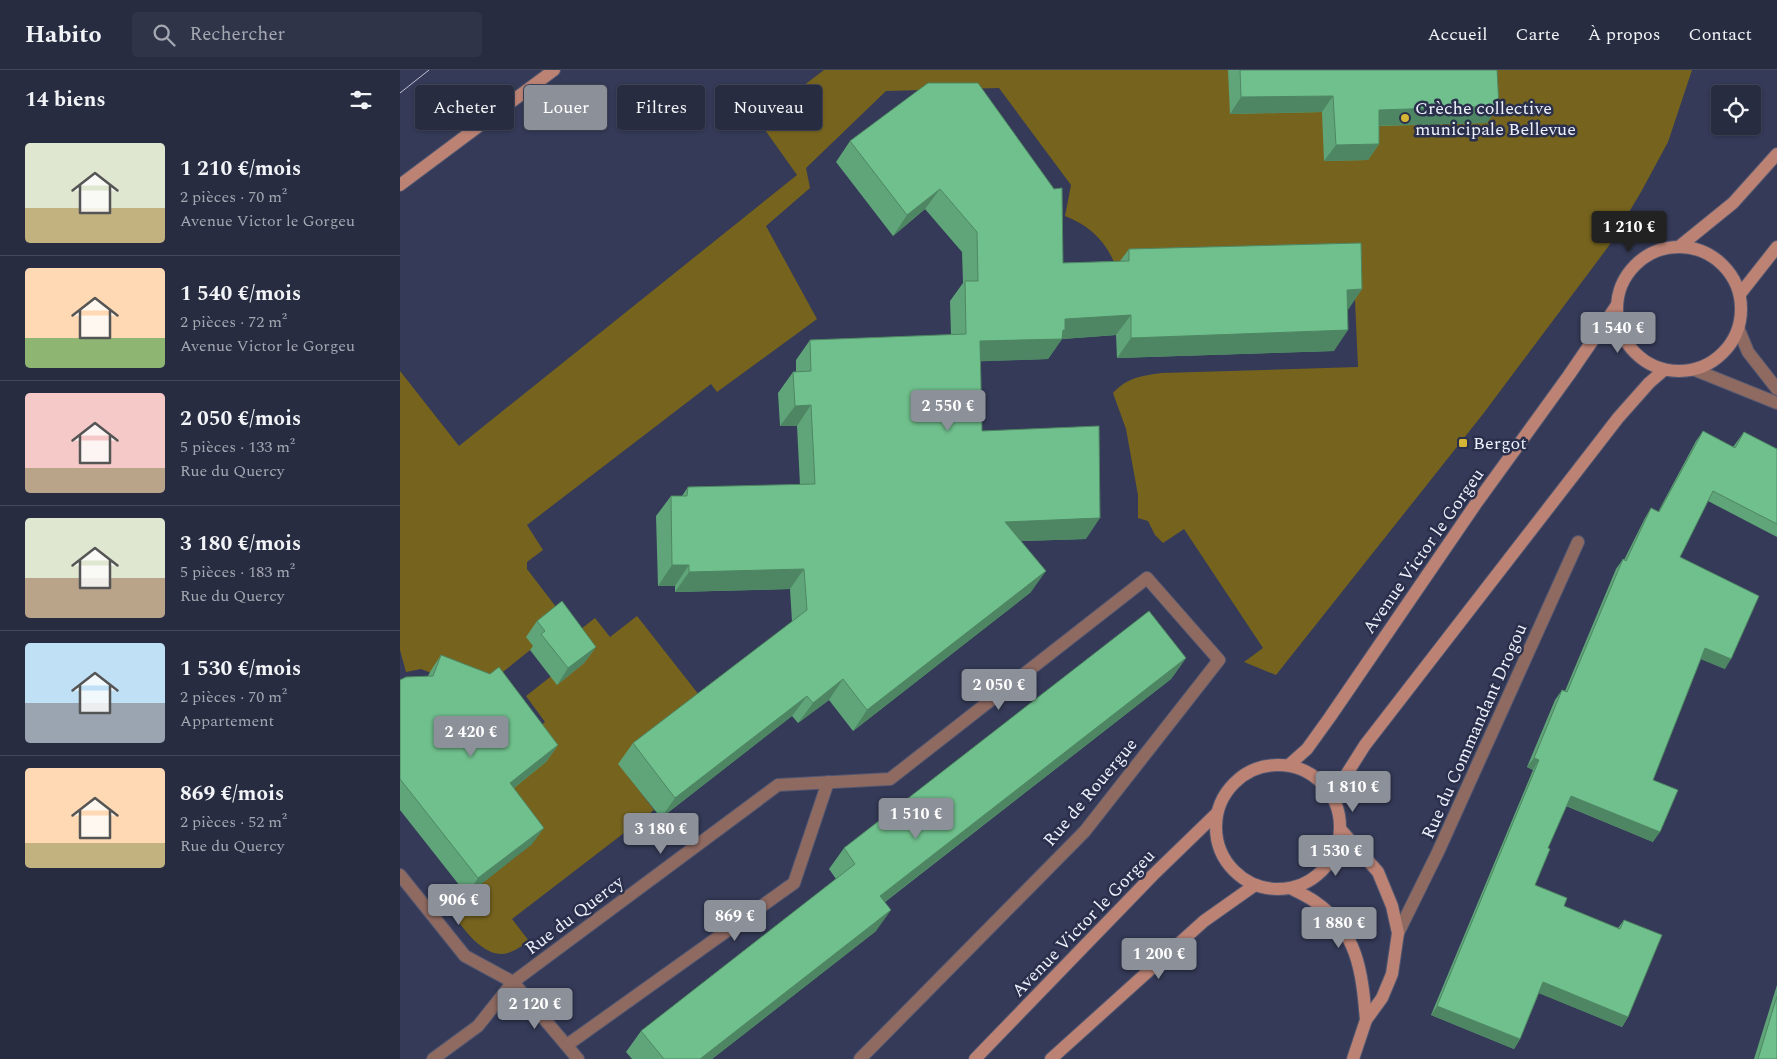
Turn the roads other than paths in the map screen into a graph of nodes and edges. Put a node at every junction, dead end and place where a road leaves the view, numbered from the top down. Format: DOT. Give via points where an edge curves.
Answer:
graph roads {
  1 [pos="547,72"];
  2 [pos="1777,154"];
  3 [pos="400,185"];
  4 [pos="1680,246"];
  5 [pos="1777,247"];
  6 [pos="1740,294"];
  7 [pos="1617,305"];
  8 [pos="1739,330"];
  9 [pos="1664,370"];
  10 [pos="1695,370"];
  11 [pos="1777,389"];
  12 [pos="1777,403"];
  13 [pos="1578,542"];
  14 [pos="1147,578"];
  15 [pos="1289,765"];
  16 [pos="828,782"];
  17 [pos="1336,801"];
  18 [pos="1217,813"];
  19 [pos="1341,830"];
  20 [pos="400,875"];
  21 [pos="1255,885"];
  22 [pos="1290,888"];
  23 [pos="1398,933"];
  24 [pos="513,982"];
  25 [pos="1366,1020"];
  26 [pos="567,1046"];
  27 [pos="433,1059"];
  28 [pos="578,1059"];
  29 [pos="860,1059"];
  30 [pos="975,1059"];
  31 [pos="1051,1059"];
  32 [pos="1353,1059"];
  1 -- 3 [label="main road"];
  2 -- 4 [label="main road" via="1733,203"];
  4 -- 6 [label="main road" via="1712,256 1730,272"];
  4 -- 7 [label="main road" via="1643,258 1626,277"];
  5 -- 6 [label="main road"];
  6 -- 8 [label="main road"];
  7 -- 9 [label="main road" via="1624,338 1635,354"];
  7 -- 15 [label="main road, Avenue Victor le Gorgeu" via="1326,723 1307,749"];
  8 -- 10 [label="main road" via="1718,357"];
  8 -- 11 [label="street" via="1748,352"];
  9 -- 10 [label="main road"];
  9 -- 17 [label="main road" via="1618,418 1370,737 1346,775"];
  10 -- 12 [label="street"];
  13 -- 23 [label="street, Rue du Commandant Drogou"];
  14 -- 16 [label="street, Rue du Quercy" via="890,779"];
  14 -- 29 [label="street, Rue de Rouergue" via="1219,660 1086,831"];
  15 -- 17 [label="main road" via="1317,777"];
  15 -- 18 [label="main road" via="1270,764 1236,780 1224,795"];
  16 -- 24 [label="street, Rue du Quercy" via="778,785"];
  16 -- 26 [label="street" via="794,883"];
  17 -- 19 [label="main road"];
  18 -- 21 [label="main road" via="1216,835 1223,856 1236,873"];
  18 -- 30 [label="main road, Avenue Victor le Gorgeu"];
  19 -- 22 [label="main road" via="1336,851 1325,868 1310,881"];
  19 -- 23 [label="main road" via="1378,872 1392,906"];
  20 -- 24 [label="street" via="465,956"];
  21 -- 22 [label="main road" via="1272,889"];
  21 -- 31 [label="main road" via="1204,921"];
  22 -- 25 [label="main road" via="1314,901 1337,921 1354,947 1363,983"];
  23 -- 25 [label="main road" via="1392,974 1382,998"];
  24 -- 26 [label="street"];
  24 -- 27 [label="street, Rue du Quercy" via="478,1026"];
  25 -- 32 [label="main road"];
  26 -- 28 [label="street"];
}
